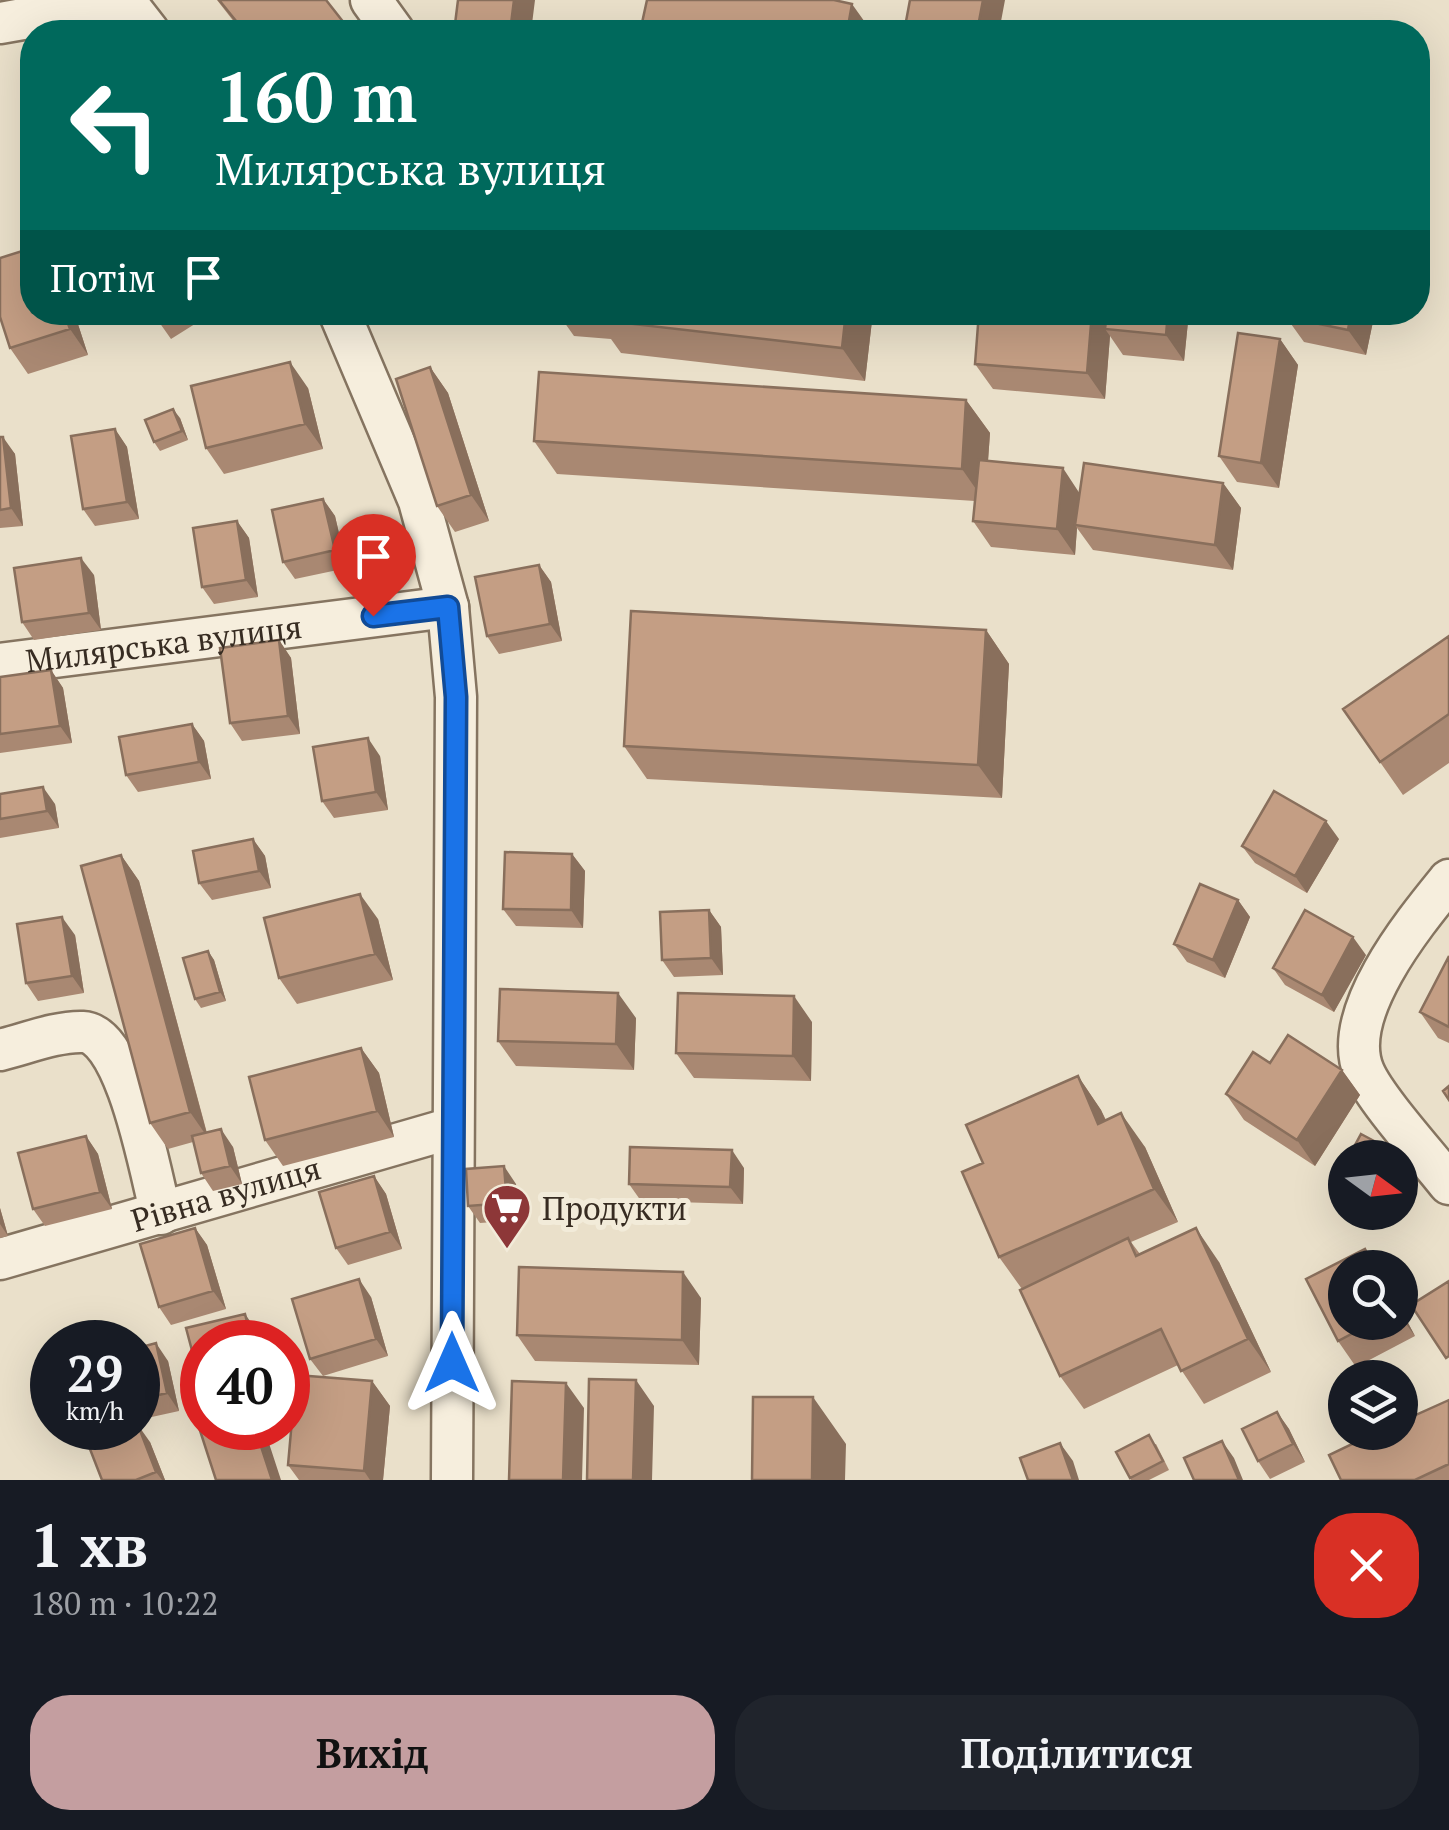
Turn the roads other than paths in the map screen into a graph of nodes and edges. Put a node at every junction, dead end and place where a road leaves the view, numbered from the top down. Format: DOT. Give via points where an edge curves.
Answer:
graph roads {
  1 [pos="125,1"];
  2 [pos="0,23"];
  3 [pos="345,325"];
  4 [pos="448,607"];
  5 [pos="0,664"];
  6 [pos="1449,880"];
  7 [pos="0,1050"];
  8 [pos="452,1128"];
  9 [pos="1449,1184"];
  10 [pos="162,1214"];
  11 [pos="0,1259"];
  12 [pos="452,1480"];
  1 -- 2 [label="street"];
  3 -- 4 [label="street" via="419,501"];
  4 -- 5 [label="street, Милярська вулиця"];
  4 -- 8 [label="street" via="456,697"];
  6 -- 9 [label="street" via="1390,959 1358,1033 1364,1074"];
  7 -- 10 [label="street" via="85,1032 107,1042 122,1069"];
  8 -- 10 [label="street, Рівна вулиця"];
  8 -- 12 [label="street"];
  10 -- 11 [label="street, Рівна вулиця"];
}
